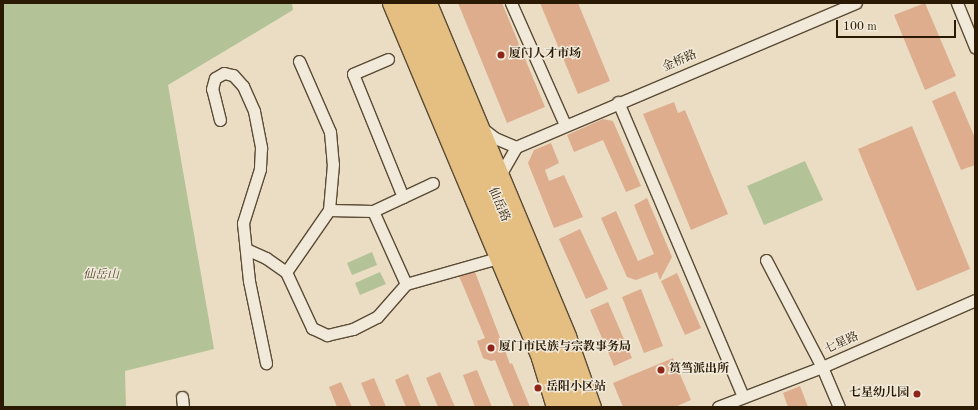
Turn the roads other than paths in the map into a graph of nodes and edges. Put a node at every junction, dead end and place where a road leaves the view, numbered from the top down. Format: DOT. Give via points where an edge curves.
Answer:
graph roads {
  1 [pos="390,3"];
  2 [pos="401,3"];
  3 [pos="414,3"];
  4 [pos="429,3"];
  5 [pos="511,3"];
  6 [pos="856,3"];
  7 [pos="957,3"];
  8 [pos="975,47"];
  9 [pos="388,60"];
  10 [pos="299,61"];
  11 [pos="618,102"];
  12 [pos="220,120"];
  13 [pos="565,125"];
  14 [pos="480,126"];
  15 [pos="516,146"];
  16 [pos="500,175"];
  17 [pos="433,183"];
  18 [pos="403,197"];
  19 [pos="329,210"];
  20 [pos="373,211"];
  21 [pos="246,249"];
  22 [pos="498,258"];
  23 [pos="766,260"];
  24 [pos="286,272"];
  25 [pos="406,284"];
  26 [pos="975,300"];
  27 [pos="266,363"];
  28 [pos="822,367"];
  29 [pos="743,397"];
  30 [pos="560,403"];
  31 [pos="580,407"];
  32 [pos="593,407"];
  33 [pos="718,407"];
  34 [pos="839,407"];
  1 -- 22 [label="main road"];
  2 -- 30 [label="highway, 仙岳路" via="535,325"];
  3 -- 31 [label="highway, 仙岳路" via="566,364"];
  4 -- 14 [label="main road"];
  5 -- 13 [label="street"];
  6 -- 11 [label="street, 金桥路"];
  7 -- 8 [label="street"];
  9 -- 18 [label="street" via="353,74"];
  10 -- 19 [label="street" via="330,132 333,164"];
  11 -- 13 [label="street, 金桥路"];
  11 -- 29 [label="street"];
  12 -- 21 [label="street" via="212,89 215,78 224,73 233,74 243,86 254,111 261,148 260,168 243,223"];
  13 -- 15 [label="street, 金桥路"];
  14 -- 15 [label="street" via="495,138"];
  14 -- 16 [label="main road"];
  15 -- 16 [label="street"];
  16 -- 32 [label="main road" via="568,336"];
  17 -- 18 [label="street"];
  18 -- 20 [label="street"];
  19 -- 20 [label="street"];
  19 -- 24 [label="street"];
  20 -- 25 [label="street"];
  21 -- 24 [label="street" via="266,258"];
  21 -- 27 [label="street"];
  22 -- 25 [label="street"];
  22 -- 30 [label="main road"];
  23 -- 28 [label="street"];
  24 -- 25 [label="street" via="312,328 327,335 353,329 377,317"];
  26 -- 28 [label="street, 七星路"];
  28 -- 29 [label="street, 七星路"];
  28 -- 34 [label="street"];
  29 -- 33 [label="street, 七星路"];
}
